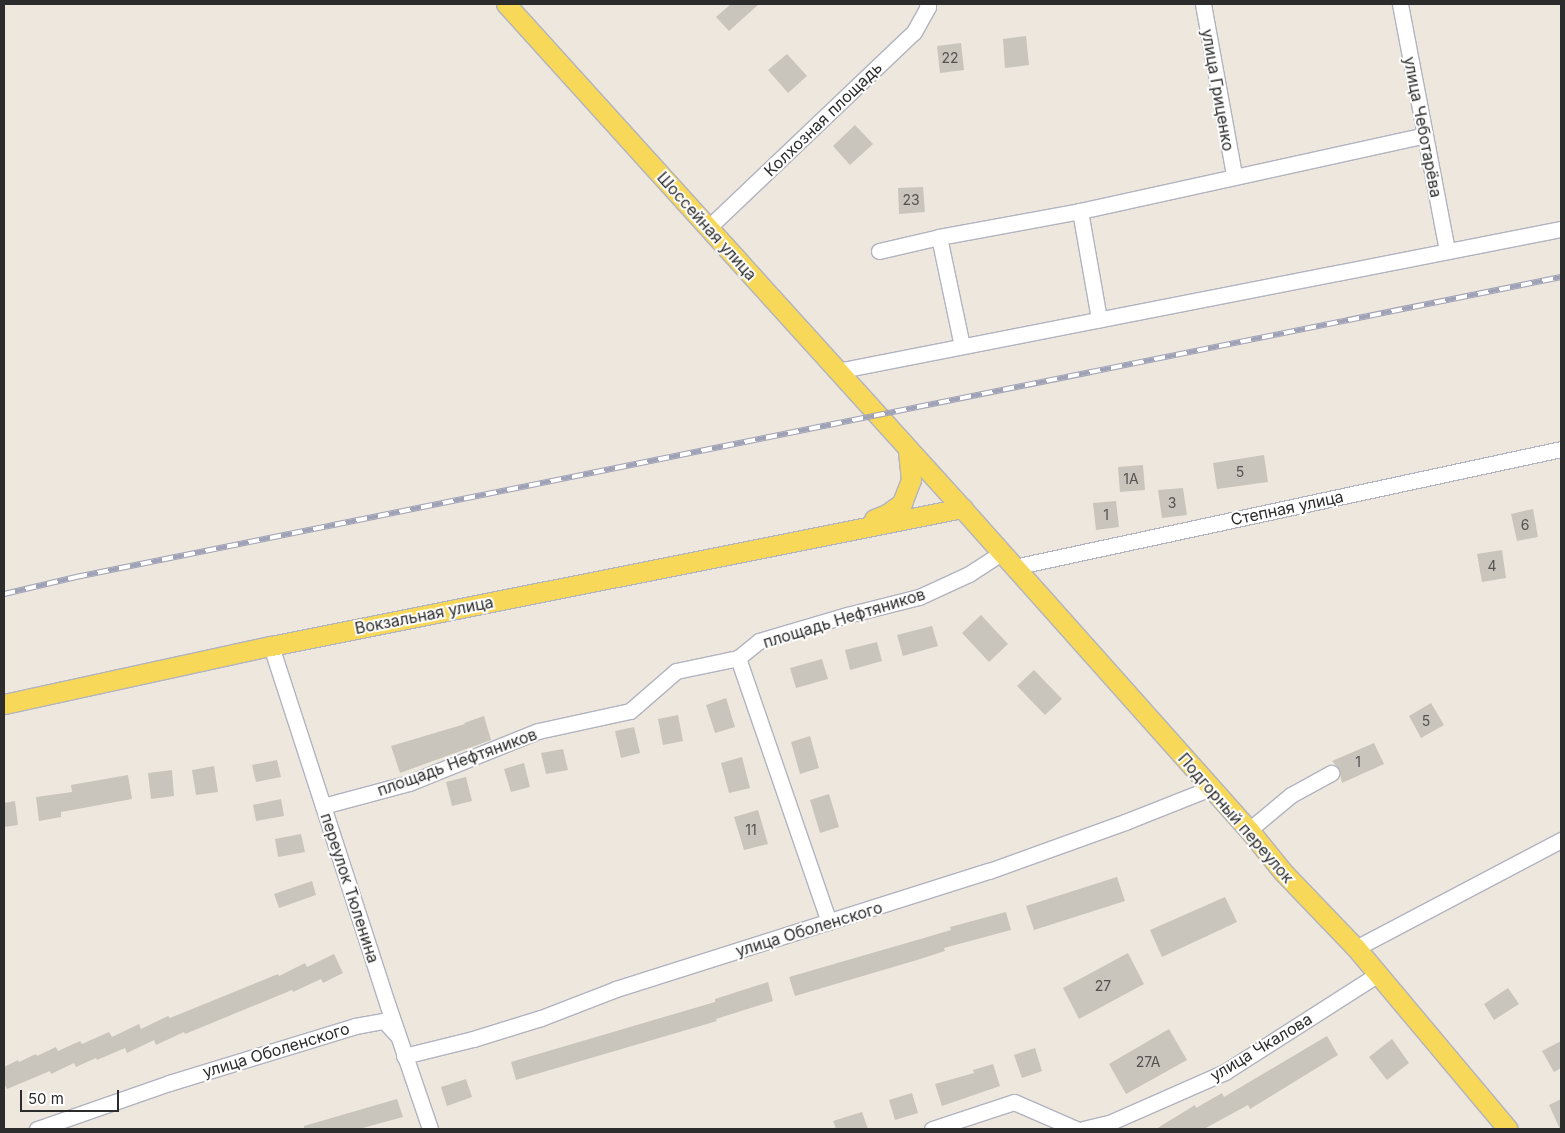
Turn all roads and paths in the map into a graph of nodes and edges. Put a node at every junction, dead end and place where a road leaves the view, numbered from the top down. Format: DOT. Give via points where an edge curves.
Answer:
graph roads {
  1 [pos="927,4"];
  2 [pos="1203,4"];
  3 [pos="1400,4"];
  4 [pos="511,6"];
  5 [pos="1425,135"];
  6 [pos="1234,175"];
  7 [pos="1080,211"];
  8 [pos="708,228"];
  9 [pos="1561,229"];
  10 [pos="939,237"];
  11 [pos="879,250"];
  12 [pos="1447,251"];
  13 [pos="1100,319"];
  14 [pos="962,346"];
  15 [pos="837,371"];
  16 [pos="908,448"];
  17 [pos="1561,449"];
  18 [pos="962,508"];
  19 [pos="846,530"];
  20 [pos="1008,560"];
  21 [pos="271,646"];
  22 [pos="738,658"];
  23 [pos="4,704"];
  24 [pos="1331,773"];
  25 [pos="1211,788"];
  26 [pos="323,806"];
  27 [pos="1249,830"];
  28 [pos="1561,840"];
  29 [pos="829,922"];
  30 [pos="1356,948"];
  31 [pos="1378,974"];
  32 [pos="397,1035"];
  33 [pos="404,1056"];
  34 [pos="38,1129"];
  35 [pos="430,1129"];
  36 [pos="932,1129"];
  37 [pos="1076,1129"];
  38 [pos="1083,1129"];
  39 [pos="1508,1129"];
  1 -- 8 [label="street, Колхозная площадь" via="914,32"];
  2 -- 6 [label="street, улица Гриценко"];
  3 -- 5 [label="street, улица Чеботарёва"];
  4 -- 8 [label="main road, Шоссейная улица"];
  5 -- 6 [label="street"];
  5 -- 12 [label="street, улица Чеботарёва"];
  6 -- 7 [label="street"];
  7 -- 10 [label="street"];
  7 -- 13 [label="street"];
  8 -- 15 [label="main road, Шоссейная улица"];
  9 -- 12 [label="street"];
  10 -- 11 [label="street"];
  10 -- 14 [label="street"];
  12 -- 13 [label="street"];
  13 -- 14 [label="street"];
  14 -- 15 [label="street"];
  15 -- 16 [label="main road, Шоссейная улица"];
  16 -- 18 [label="main road, Шоссейная улица"];
  16 -- 19 [label="main road" via="911,480 902,503 887,514"];
  17 -- 20 [label="street, Степная улица"];
  18 -- 19 [label="main road"];
  18 -- 20 [label="main road, Подгорный переулок"];
  19 -- 21 [label="main road, Вокзальная улица"];
  20 -- 22 [label="street, площадь Нефтяников" via="919,598 759,641"];
  20 -- 25 [label="main road, Подгорный переулок"];
  21 -- 23 [label="main road, Вокзальная улица"];
  21 -- 26 [label="street, переулок Тюленина"];
  22 -- 26 [label="street, площадь Нефтяников" via="676,671 630,711 538,731 410,783"];
  22 -- 29 [label="street"];
  24 -- 27 [label="street" via="1291,795"];
  25 -- 27 [label="main road, Подгорный переулок"];
  25 -- 29 [label="street, улица Оболенского" via="989,871"];
  26 -- 32 [label="street, переулок Тюленина"];
  27 -- 30 [label="main road, Подгорный переулок" via="1283,872"];
  28 -- 30 [label="street"];
  29 -- 33 [label="street, улица Оболенского" via="616,989 473,1040"];
  30 -- 31 [label="main road, Подгорный переулок"];
  31 -- 38 [label="street, улица Чкалова" via="1226,1072 1109,1123"];
  31 -- 39 [label="main road, Подгорный переулок"];
  32 -- 33 [label="street, переулок Тюленина"];
  32 -- 34 [label="street, улица Оболенского" via="384,1020 355,1026 169,1083"];
  33 -- 35 [label="street, переулок Тюленина"];
  36 -- 37 [label="street" via="1014,1102"];
}
